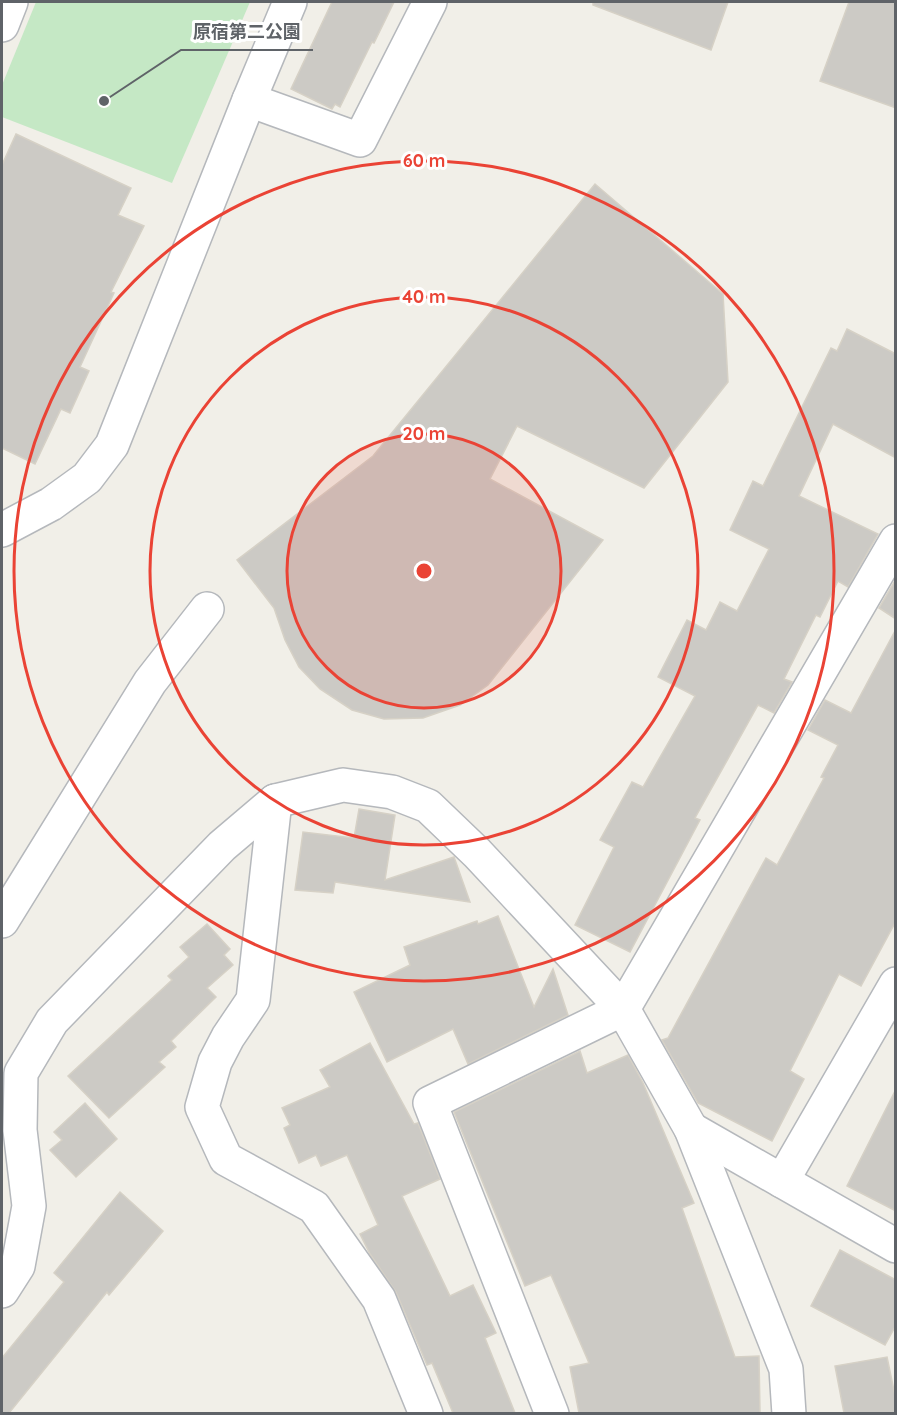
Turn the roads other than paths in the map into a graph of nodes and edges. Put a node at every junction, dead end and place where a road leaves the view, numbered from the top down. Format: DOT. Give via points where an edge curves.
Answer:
graph roads {
  1 [pos="11,2"];
  2 [pos="290,2"];
  3 [pos="430,2"];
  4 [pos="2,25"];
  5 [pos="249,100"];
  6 [pos="2,529"];
  7 [pos="896,541"];
  8 [pos="207,609"];
  9 [pos="275,801"];
  10 [pos="2,921"];
  11 [pos="896,984"];
  12 [pos="623,1009"];
  13 [pos="691,1129"];
  14 [pos="782,1181"];
  15 [pos="896,1246"];
  16 [pos="7,1268"];
  17 [pos="426,1413"];
  18 [pos="552,1413"];
  19 [pos="789,1413"];
  1 -- 4 [label="street"];
  2 -- 5 [label="street"];
  3 -- 5 [label="street" via="360,140"];
  5 -- 6 [label="street" via="112,445 87,478 51,504"];
  7 -- 12 [label="street"];
  8 -- 10 [label="street" via="150,682"];
  9 -- 12 [label="street" via="343,785 392,792 428,806"];
  9 -- 16 [label="street" via="222,846 52,1021 21,1073 21,1130 29,1206"];
  9 -- 17 [label="street" via="253,1000 215,1062 202,1107 226,1159 314,1207 380,1299"];
  11 -- 14 [label="street"];
  12 -- 13 [label="street"];
  12 -- 18 [label="street" via="430,1103"];
  13 -- 14 [label="street"];
  13 -- 19 [label="street" via="786,1369"];
  14 -- 15 [label="street"];
}
